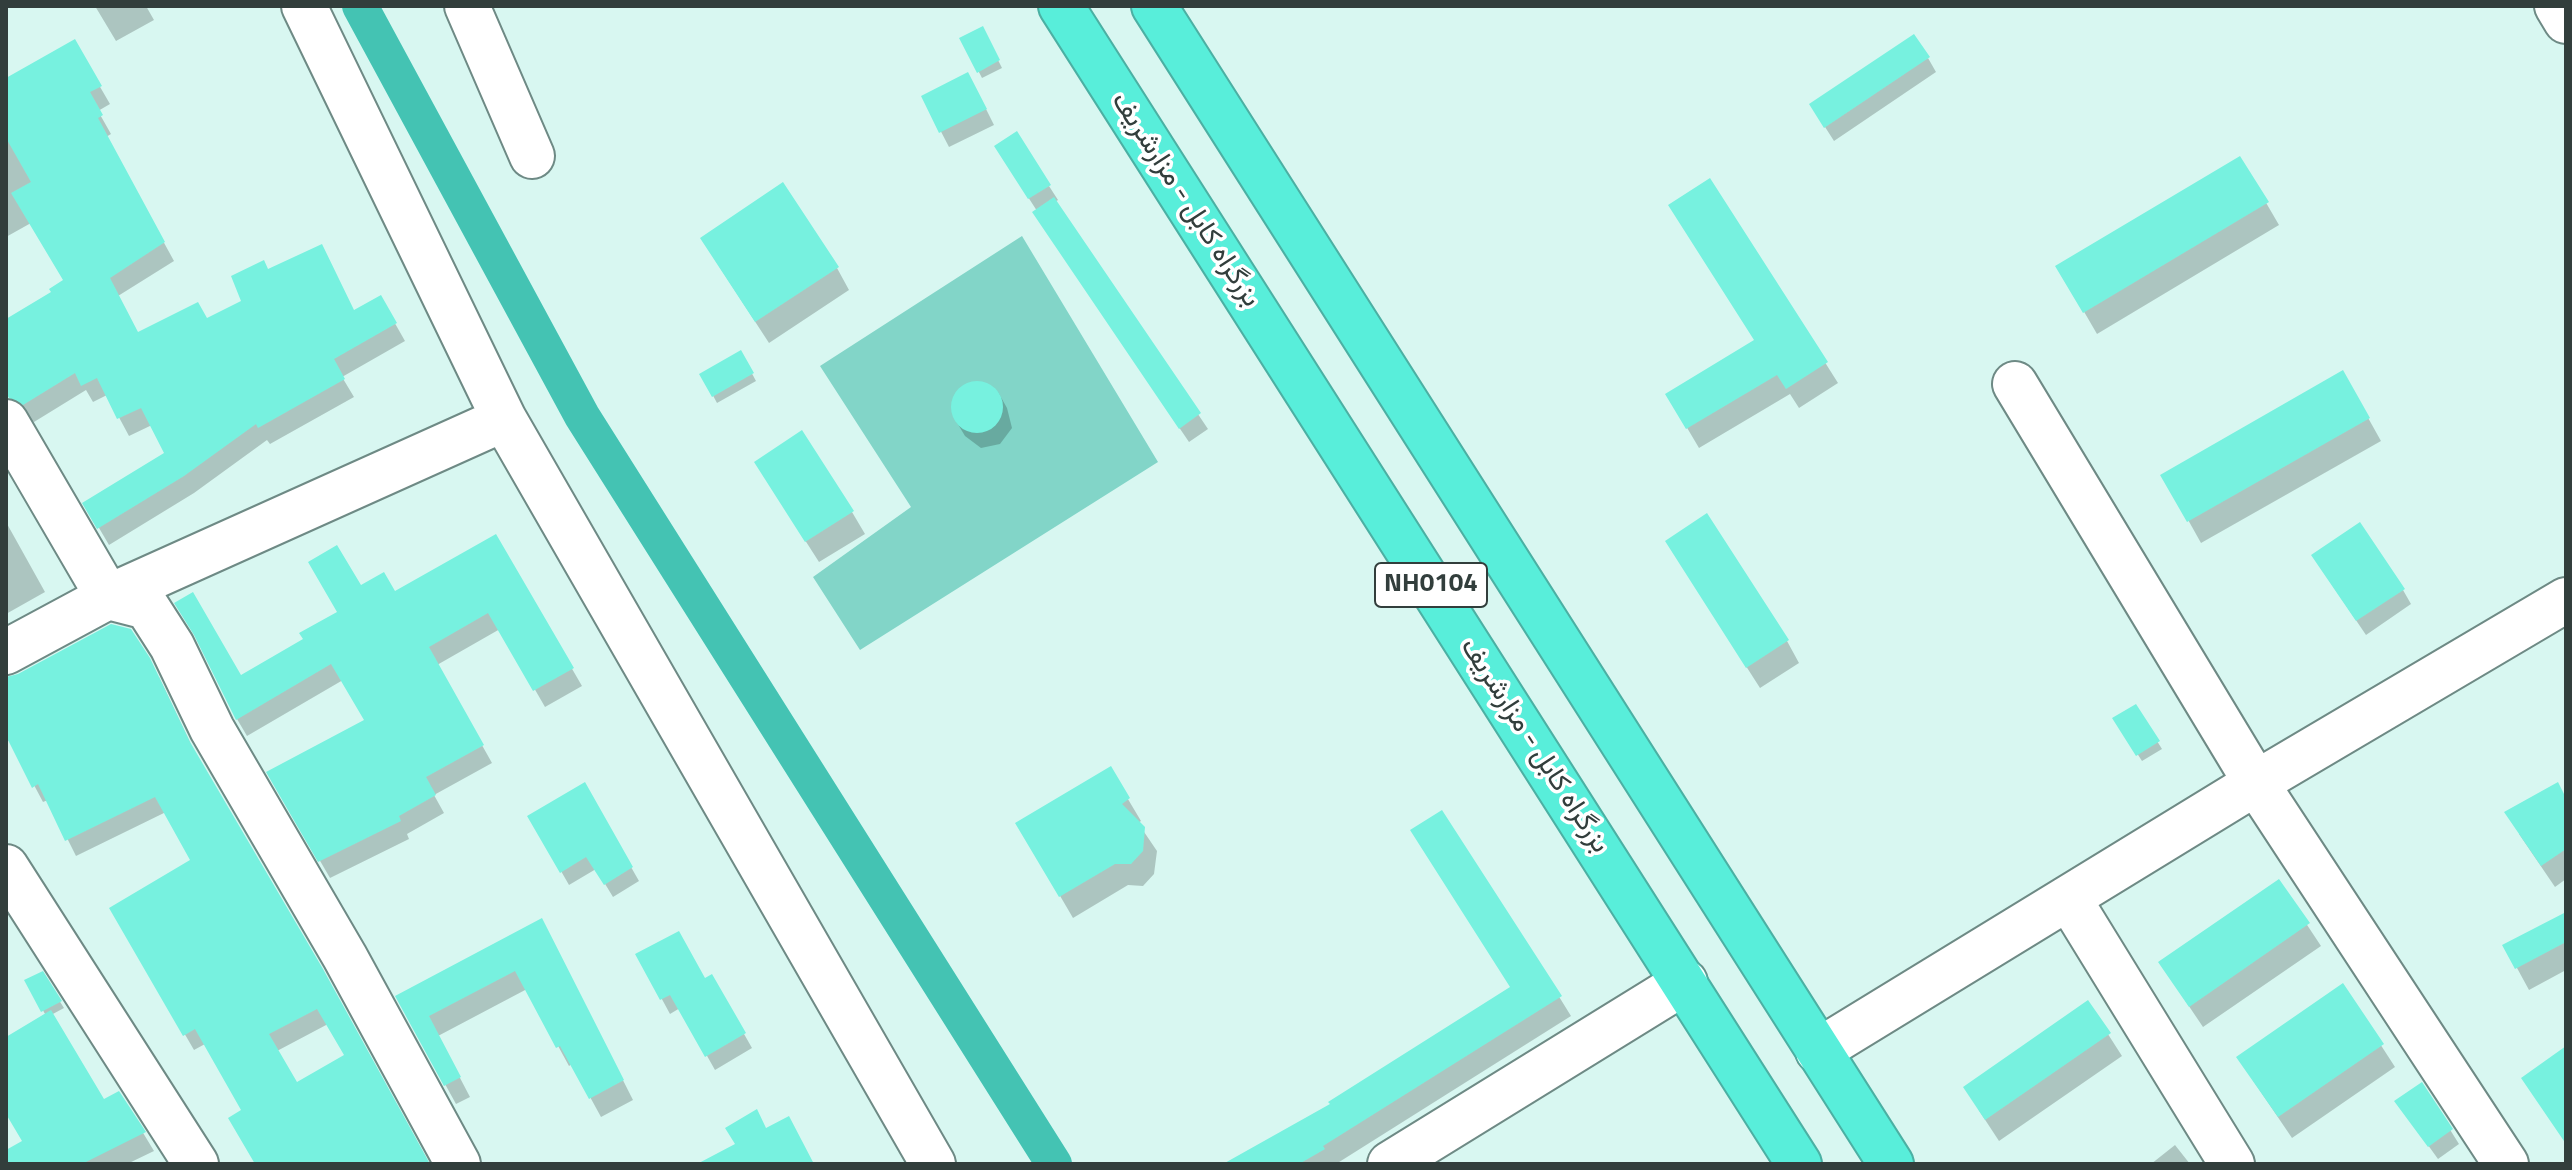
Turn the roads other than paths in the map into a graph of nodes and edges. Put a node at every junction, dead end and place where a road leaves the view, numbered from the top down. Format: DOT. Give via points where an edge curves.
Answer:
graph roads {
  1 [pos="304,6"];
  2 [pos="467,6"];
  3 [pos="1061,6"];
  4 [pos="1154,6"];
  5 [pos="2557,6"];
  6 [pos="2566,21"];
  7 [pos="532,156"];
  8 [pos="2015,384"];
  9 [pos="504,419"];
  10 [pos="6,422"];
  11 [pos="108,597"];
  12 [pos="2566,600"];
  13 [pos="6,652"];
  14 [pos="2256,783"];
  15 [pos="6,867"];
  16 [pos="2069,899"];
  17 [pos="1685,982"];
  18 [pos="1818,1051"];
  19 [pos="196,1164"];
  20 [pos="458,1164"];
  21 [pos="933,1164"];
  22 [pos="1390,1164"];
  23 [pos="1799,1164"];
  24 [pos="1891,1164"];
  25 [pos="2232,1164"];
  26 [pos="2506,1164"];
  1 -- 9 [label="street"];
  2 -- 7 [label="street"];
  3 -- 17 [label="highway, بزرگراه کابل - مزارشریف / NH0104"];
  4 -- 18 [label="highway, NH0104"];
  5 -- 6 [label="street"];
  8 -- 14 [label="street"];
  9 -- 11 [label="street"];
  9 -- 21 [label="street"];
  10 -- 11 [label="street"];
  11 -- 13 [label="street"];
  11 -- 20 [label="street" via="147,607 172,646 212,729"];
  12 -- 14 [label="street"];
  14 -- 16 [label="street"];
  14 -- 26 [label="street"];
  15 -- 19 [label="street"];
  16 -- 18 [label="street"];
  16 -- 25 [label="street"];
  17 -- 22 [label="street"];
  17 -- 23 [label="highway, بزرگراه کابل - مزارشریف / NH0104"];
  18 -- 24 [label="highway, NH0104"];
}
